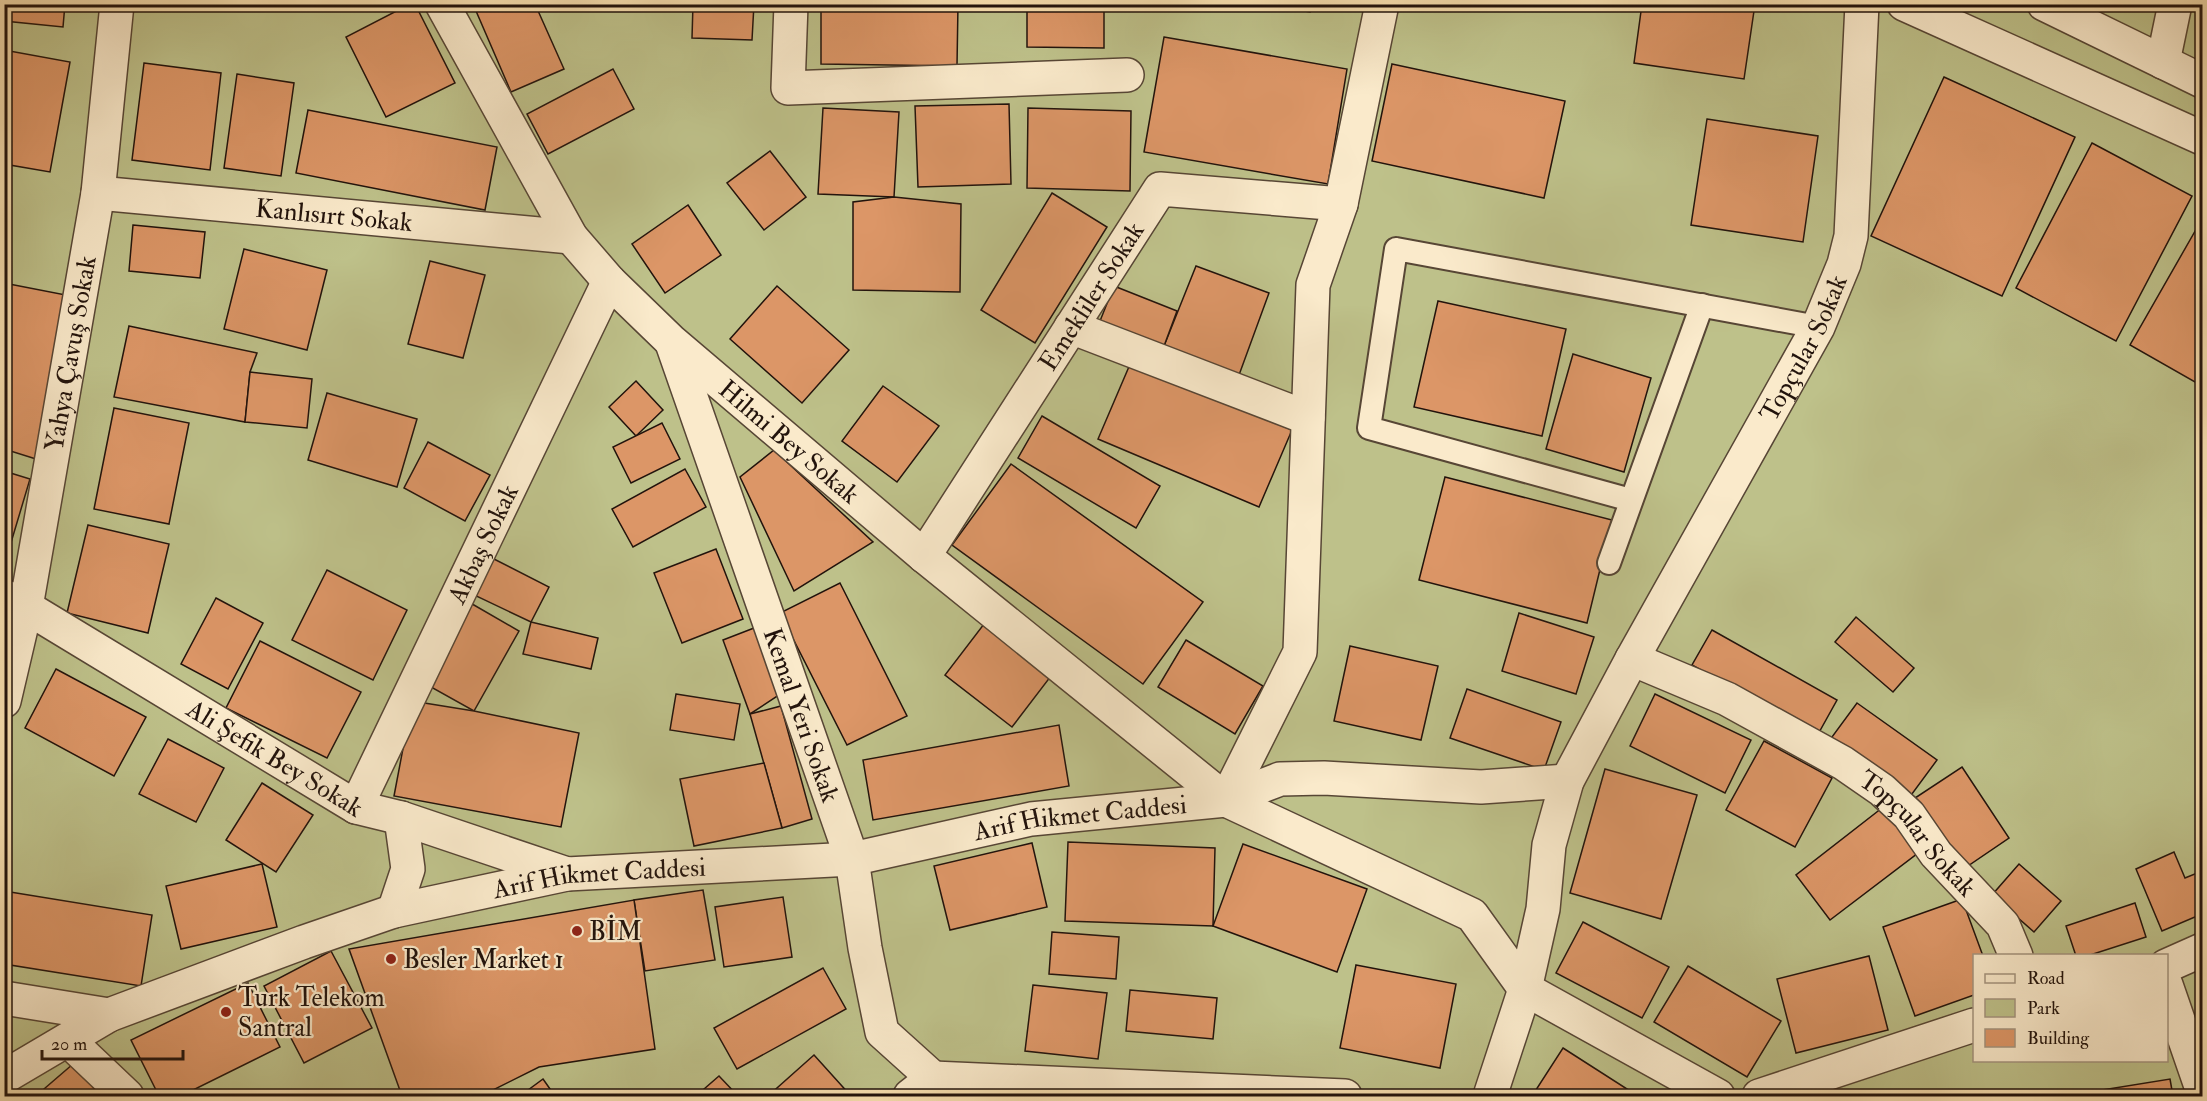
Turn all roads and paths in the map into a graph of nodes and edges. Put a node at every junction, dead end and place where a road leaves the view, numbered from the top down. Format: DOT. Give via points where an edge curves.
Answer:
graph roads {
  1 [pos="117,4"];
  2 [pos="442,4"];
  3 [pos="791,4"];
  4 [pos="1382,4"];
  5 [pos="1862,4"];
  6 [pos="1904,4"];
  7 [pos="2044,4"];
  8 [pos="2175,4"];
  9 [pos="2163,62"];
  10 [pos="1127,75"];
  11 [pos="2202,81"];
  12 [pos="2202,138"];
  13 [pos="98,193"];
  14 [pos="1341,204"];
  15 [pos="571,237"];
  16 [pos="609,281"];
  17 [pos="1702,305"];
  18 [pos="1071,327"];
  19 [pos="1818,327"];
  20 [pos="671,341"];
  21 [pos="1308,418"];
  22 [pos="1631,500"];
  23 [pos="924,556"];
  24 [pos="1609,563"];
  25 [pos="15,601"];
  26 [pos="1632,659"];
  27 [pos="4,701"];
  28 [pos="1567,781"];
  29 [pos="1226,800"];
  30 [pos="356,807"];
  31 [pos="401,818"];
  32 [pos="852,859"];
  33 [pos="567,874"];
  34 [pos="394,911"];
  35 [pos="2202,950"];
  36 [pos="2015,954"];
  37 [pos="2168,965"];
  38 [pos="1526,989"];
  39 [pos="2168,991"];
  40 [pos="4,998"];
  41 [pos="109,1015"];
  42 [pos="1973,1025"];
  43 [pos="68,1040"];
  44 [pos="4,1077"];
  45 [pos="921,1087"];
  46 [pos="2202,1089"];
  47 [pos="127,1096"];
  48 [pos="1346,1096"];
  49 [pos="1490,1096"];
  50 [pos="1718,1096"];
  51 [pos="1758,1096"];
  1 -- 13 [label="street, Yahya Çavuş Sokak"];
  2 -- 15 [label="street, Hilmi Bey Sokak"];
  3 -- 10 [label="street" via="788,88"];
  4 -- 14 [label="street"];
  5 -- 19 [label="street, Topçular Sokak" via="1851,236"];
  6 -- 12 [label="street"];
  7 -- 9 [label="street"];
  8 -- 9 [label="street"];
  9 -- 11 [label="street"];
  13 -- 15 [label="street, Kanlısırt Sokak"];
  13 -- 25 [label="street, Yahya Çavuş Sokak"];
  14 -- 18 [label="street, Emekliler Sokak" via="1160,189"];
  14 -- 21 [label="street" via="1313,285"];
  15 -- 16 [label="street, Hilmi Bey Sokak"];
  16 -- 20 [label="street, Hilmi Bey Sokak"];
  16 -- 30 [label="street, Akbaş Sokak"];
  17 -- 19 [label="lane"];
  17 -- 22 [label="lane"];
  17 -- 22 [label="lane" via="1396,249 1369,428"];
  18 -- 21 [label="street"];
  18 -- 23 [label="street, Emekliler Sokak"];
  19 -- 26 [label="street, Topçular Sokak"];
  20 -- 23 [label="street, Hilmi Bey Sokak"];
  20 -- 32 [label="street, Kemal Yeri Sokak"];
  21 -- 29 [label="street" via="1300,652"];
  22 -- 24 [label="lane"];
  23 -- 29 [label="street, Hilmi Bey Sokak"];
  25 -- 27 [label="street, Yahya Çavuş Sokak"];
  25 -- 30 [label="street, Ali Şefik Bey Sokak"];
  26 -- 28 [label="street, Topçular Sokak"];
  26 -- 36 [label="street, Topçular Sokak" via="1727,699 1882,789 1909,815 1936,855 2002,925"];
  28 -- 29 [label="street, Arif Hikmet Caddesi" via="1481,787 1280,779"];
  28 -- 38 [label="street, Topçular Sokak" via="1549,845 1543,909"];
  29 -- 32 [label="street, Arif Hikmet Caddesi" via="1031,819"];
  29 -- 38 [label="street" via="1472,915"];
  30 -- 31 [label="street, Ali Şefik Bey Sokak"];
  31 -- 33 [label="street, Ali Şefik Bey Sokak"];
  31 -- 34 [label="street" via="408,869"];
  32 -- 33 [label="street, Arif Hikmet Caddesi"];
  32 -- 45 [label="street, Kemal Yeri Sokak" via="882,1032"];
  33 -- 34 [label="street, Arif Hikmet Caddesi"];
  34 -- 41 [label="street, Arif Hikmet Caddesi"];
  35 -- 37 [label="street"];
  38 -- 49 [label="street, Topçular Sokak"];
  38 -- 50 [label="street"];
  39 -- 46 [label="street"];
  40 -- 41 [label="street"];
  41 -- 43 [label="street, Arif Hikmet Caddesi"];
  42 -- 51 [label="street"];
  43 -- 44 [label="street, Arif Hikmet Caddesi"];
  43 -- 47 [label="street"];
  45 -- 48 [label="street"];
}
